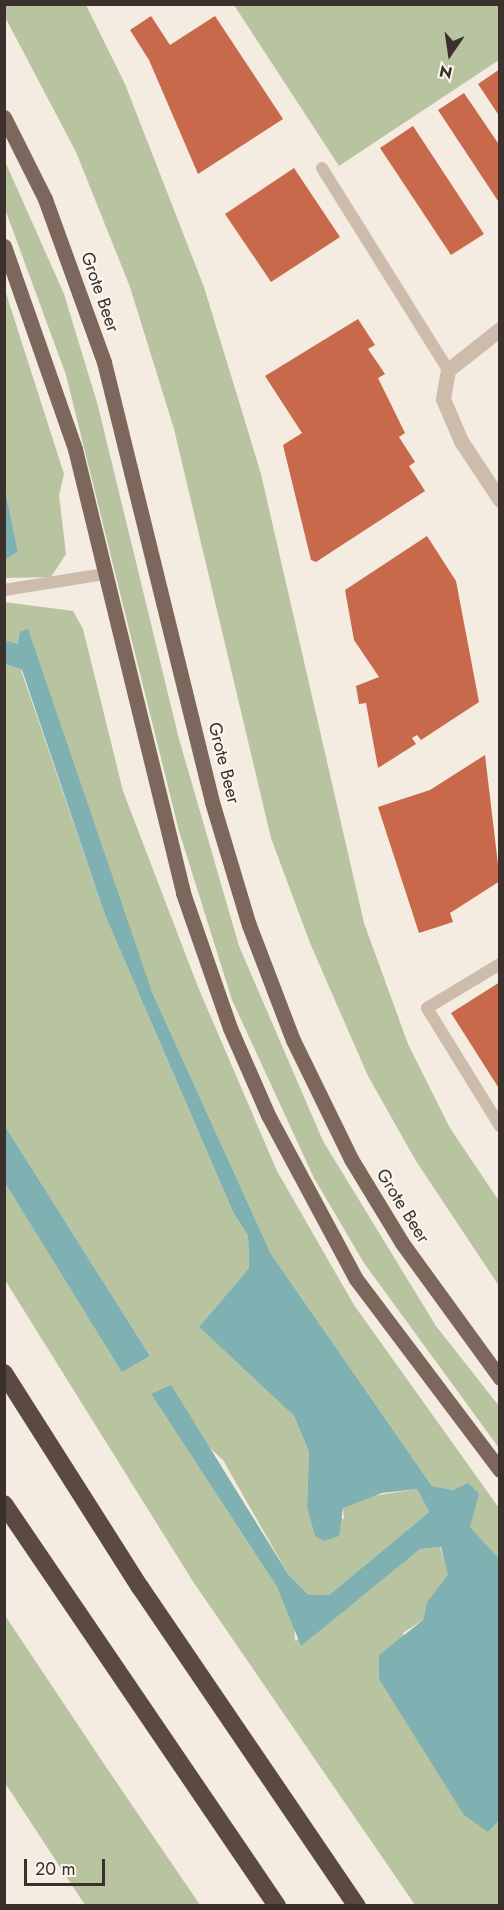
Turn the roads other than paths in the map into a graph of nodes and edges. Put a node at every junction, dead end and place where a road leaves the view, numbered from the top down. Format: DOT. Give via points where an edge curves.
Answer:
graph roads {
  1 [pos="4,117"];
  2 [pos="322,168"];
  3 [pos="4,246"];
  4 [pos="500,329"];
  5 [pos="448,370"];
  6 [pos="500,500"];
  7 [pos="105,574"];
  8 [pos="4,590"];
  9 [pos="500,964"];
  10 [pos="500,1126"];
  11 [pos="4,1373"];
  12 [pos="500,1378"];
  13 [pos="500,1470"];
  14 [pos="4,1504"];
  15 [pos="277,1905"];
  16 [pos="357,1905"];
  1 -- 12 [label="main road, Grote Beer" via="45,199 104,362 212,802 249,925 293,1040 351,1160 426,1278"];
  2 -- 5 [label="lane"];
  3 -- 7 [label="main road" via="75,449"];
  4 -- 5 [label="street"];
  5 -- 6 [label="street" via="442,399 461,441"];
  7 -- 8 [label="lane"];
  7 -- 13 [label="main road" via="183,893 209,974 268,1115 356,1279"];
  9 -- 10 [label="lane" via="427,1008"];
  11 -- 16 [label="highway" via="140,1587"];
  14 -- 15 [label="highway"];
}
